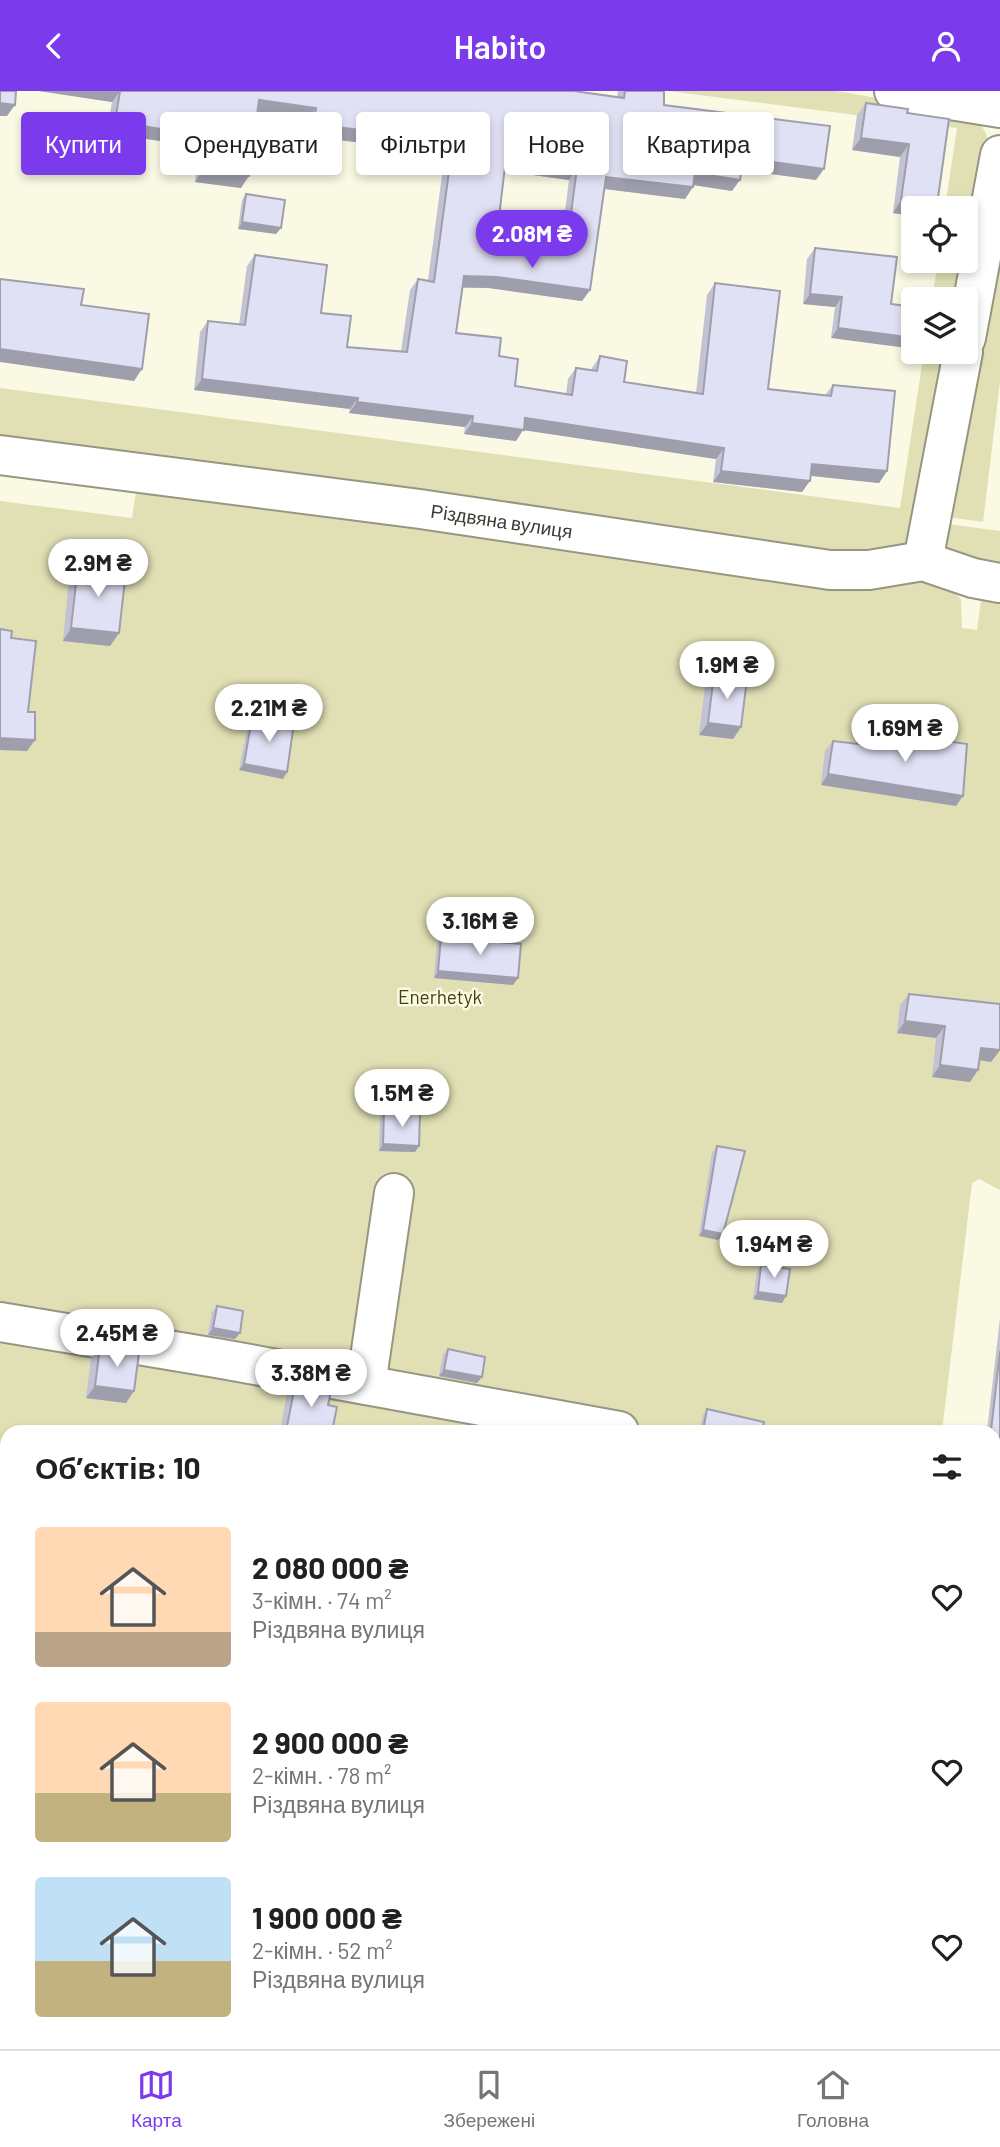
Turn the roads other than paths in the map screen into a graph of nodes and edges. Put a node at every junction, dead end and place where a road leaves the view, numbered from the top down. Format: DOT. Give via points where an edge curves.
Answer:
graph roads {
  1 [pos="894,91"];
  2 [pos="1000,108"];
  3 [pos="1000,155"];
  4 [pos="975,287"];
  5 [pos="961,364"];
  6 [pos="0,455"];
  7 [pos="923,561"];
  8 [pos="1000,583"];
  9 [pos="394,1193"];
  10 [pos="0,1322"];
  11 [pos="366,1385"];
  12 [pos="586,1425"];
  1 -- 2 [label="street"];
  3 -- 4 [label="street"];
  5 -- 7 [label="street"];
  6 -- 7 [label="street, Різдвяна вулиця" via="420,509 830,571"];
  7 -- 8 [label="street, Різдвяна вулиця"];
  9 -- 11 [label="street"];
  10 -- 11 [label="street"];
  11 -- 12 [label="street"];
}
